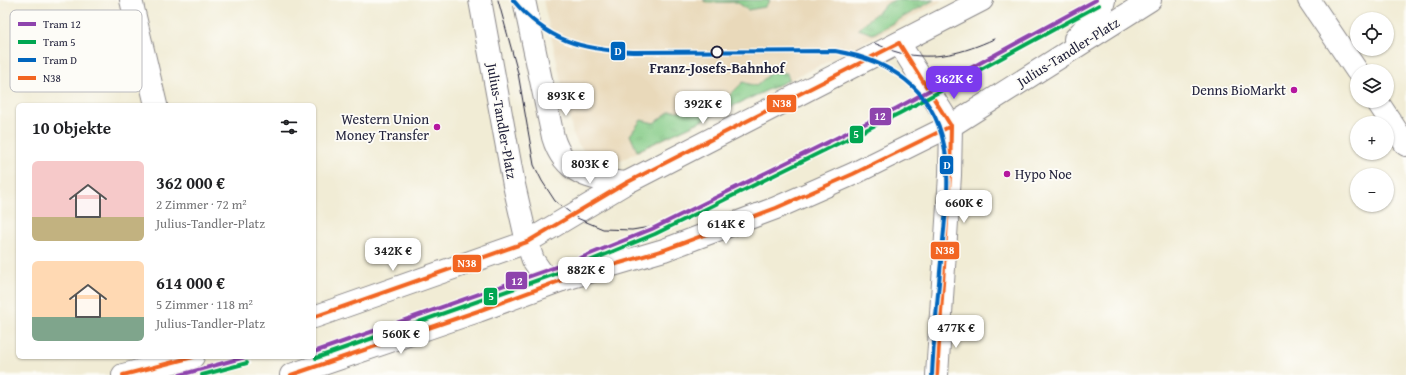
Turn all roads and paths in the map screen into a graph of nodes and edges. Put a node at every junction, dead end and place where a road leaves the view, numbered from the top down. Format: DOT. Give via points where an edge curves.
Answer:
graph roads {
  1 [pos="131,0"];
  2 [pos="480,0"];
  3 [pos="524,0"];
  4 [pos="982,0"];
  5 [pos="1104,0"];
  6 [pos="1150,0"];
  7 [pos="1310,0"];
  8 [pos="133,10"];
  9 [pos="899,43"];
  10 [pos="142,46"];
  11 [pos="1060,56"];
  12 [pos="1352,64"];
  13 [pos="156,103"];
  14 [pos="1382,108"];
  15 [pos="951,126"];
  16 [pos="1403,135"];
  17 [pos="626,184"];
  18 [pos="527,242"];
  19 [pos="562,280"];
  20 [pos="316,317"];
  21 [pos="185,359"];
  22 [pos="123,375"];
  23 [pos="291,375"];
  24 [pos="937,375"];
  1 -- 8 [label="main road"];
  2 -- 18 [label="main road, Julius-Tandler-Platz"];
  3 -- 17 [label="main road" via="553,137 559,154 571,167 592,178"];
  4 -- 9 [label="main road"];
  5 -- 11 [label="main road" via="1102,8"];
  6 -- 11 [label="main road, Julius-Tandler-Platz"];
  7 -- 12 [label="main road"];
  9 -- 15 [label="main road"];
  9 -- 17 [label="main road"];
  10 -- 13 [label="main road"];
  11 -- 15 [label="main road, Julius-Tandler-Platz"];
  14 -- 16 [label="main road"];
  15 -- 19 [label="main road, Julius-Tandler-Platz" via="776,208 664,250"];
  15 -- 24 [label="main road"];
  17 -- 18 [label="main road"];
  18 -- 19 [label="main road, Julius-Tandler-Platz" via="533,260 542,273"];
  18 -- 20 [label="main road"];
  19 -- 23 [label="main road, Julius-Tandler-Platz"];
  21 -- 22 [label="main road"];
}
